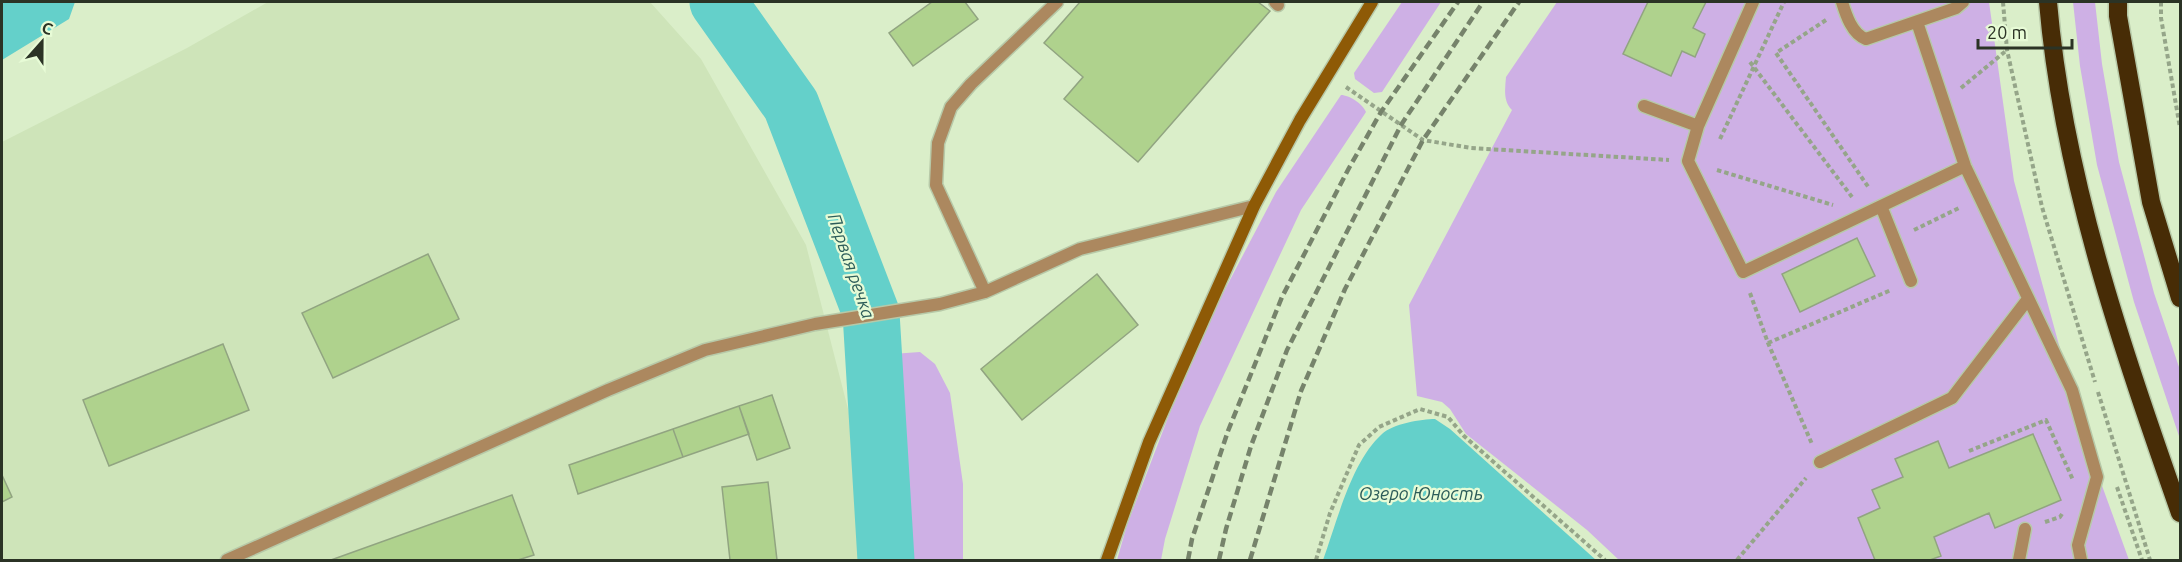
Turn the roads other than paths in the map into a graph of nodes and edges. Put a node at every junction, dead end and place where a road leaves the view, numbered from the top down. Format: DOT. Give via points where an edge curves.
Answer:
graph roads {
  1 [pos="1057,2"];
  2 [pos="1372,2"];
  3 [pos="1753,2"];
  4 [pos="1964,2"];
  5 [pos="2048,2"];
  6 [pos="2118,2"];
  7 [pos="1843,5"];
  8 [pos="1917,22"];
  9 [pos="1644,106"];
  10 [pos="1698,126"];
  11 [pos="1965,166"];
  12 [pos="1254,206"];
  13 [pos="1881,207"];
  14 [pos="1911,281"];
  15 [pos="985,292"];
  16 [pos="2181,298"];
  17 [pos="2028,299"];
  18 [pos="1820,462"];
  19 [pos="2181,513"];
  20 [pos="2025,529"];
  21 [pos="227,561"];
  22 [pos="1107,561"];
  23 [pos="2019,561"];
  24 [pos="2081,561"];
  1 -- 15 [label="lane" via="970,84 951,107 938,143 936,185"];
  2 -- 12 [label="street" via="1300,120"];
  3 -- 10 [label="lane"];
  4 -- 8 [label="lane"];
  5 -- 19 [label="highway" via="2069,144 2100,276"];
  6 -- 16 [label="highway" via="2151,202"];
  7 -- 8 [label="lane" via="1856,32 1866,39"];
  8 -- 11 [label="lane"];
  9 -- 10 [label="lane"];
  10 -- 13 [label="lane" via="1688,161 1743,272"];
  11 -- 13 [label="lane"];
  11 -- 17 [label="lane"];
  12 -- 15 [label="lane" via="1080,249"];
  12 -- 22 [label="street" via="1149,442"];
  13 -- 14 [label="lane"];
  15 -- 21 [label="lane" via="940,304 815,324 705,350"];
  17 -- 18 [label="lane" via="1952,398"];
  17 -- 24 [label="lane" via="2072,390 2097,477 2078,545"];
  20 -- 23 [label="lane"];
}
